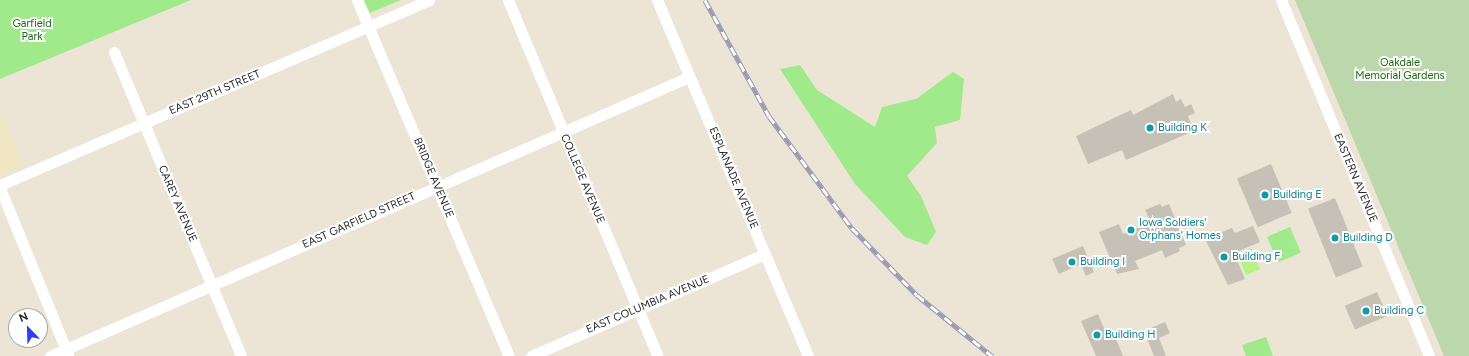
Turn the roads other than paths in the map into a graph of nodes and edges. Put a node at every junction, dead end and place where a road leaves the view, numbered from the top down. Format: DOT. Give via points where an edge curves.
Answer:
graph roads {
  1 [pos="357,0"];
  2 [pos="429,0"];
  3 [pos="508,0"];
  4 [pos="657,0"];
  5 [pos="1281,0"];
  6 [pos="368,26"];
  7 [pos="114,52"];
  8 [pos="689,77"];
  9 [pos="144,124"];
  10 [pos="562,132"];
  11 [pos="0,187"];
  12 [pos="437,187"];
  13 [pos="765,254"];
  14 [pos="212,286"];
  15 [pos="638,310"];
  16 [pos="67,353"];
  17 [pos="50,356"];
  18 [pos="241,356"];
  19 [pos="509,356"];
  20 [pos="531,356"];
  21 [pos="658,356"];
  22 [pos="808,356"];
  23 [pos="1429,356"];
  1 -- 6 [label="street, BRIDGE AVENUE"];
  2 -- 6 [label="street, EAST 29TH STREET"];
  3 -- 10 [label="street, COLLEGE AVENUE"];
  4 -- 8 [label="street, ESPLANADE AVENUE"];
  5 -- 23 [label="street, EASTERN AVENUE"];
  6 -- 9 [label="street, EAST 29TH STREET"];
  6 -- 12 [label="street, BRIDGE AVENUE"];
  7 -- 9 [label="street, CAREY AVENUE"];
  8 -- 10 [label="street, EAST GARFIELD STREET"];
  8 -- 13 [label="street, ESPLANADE AVENUE"];
  9 -- 11 [label="street, EAST 29TH STREET"];
  9 -- 14 [label="street, CAREY AVENUE"];
  10 -- 12 [label="street, EAST GARFIELD STREET"];
  10 -- 15 [label="street, COLLEGE AVENUE"];
  11 -- 16 [label="street"];
  12 -- 14 [label="street, EAST GARFIELD STREET"];
  12 -- 19 [label="street, BRIDGE AVENUE"];
  13 -- 15 [label="street, EAST COLUMBIA AVENUE"];
  13 -- 22 [label="street, ESPLANADE AVENUE"];
  14 -- 16 [label="street, EAST GARFIELD STREET"];
  14 -- 18 [label="street, CAREY AVENUE"];
  15 -- 20 [label="street, EAST COLUMBIA AVENUE"];
  15 -- 21 [label="street, COLLEGE AVENUE"];
  16 -- 17 [label="street, EAST GARFIELD STREET"];
}
